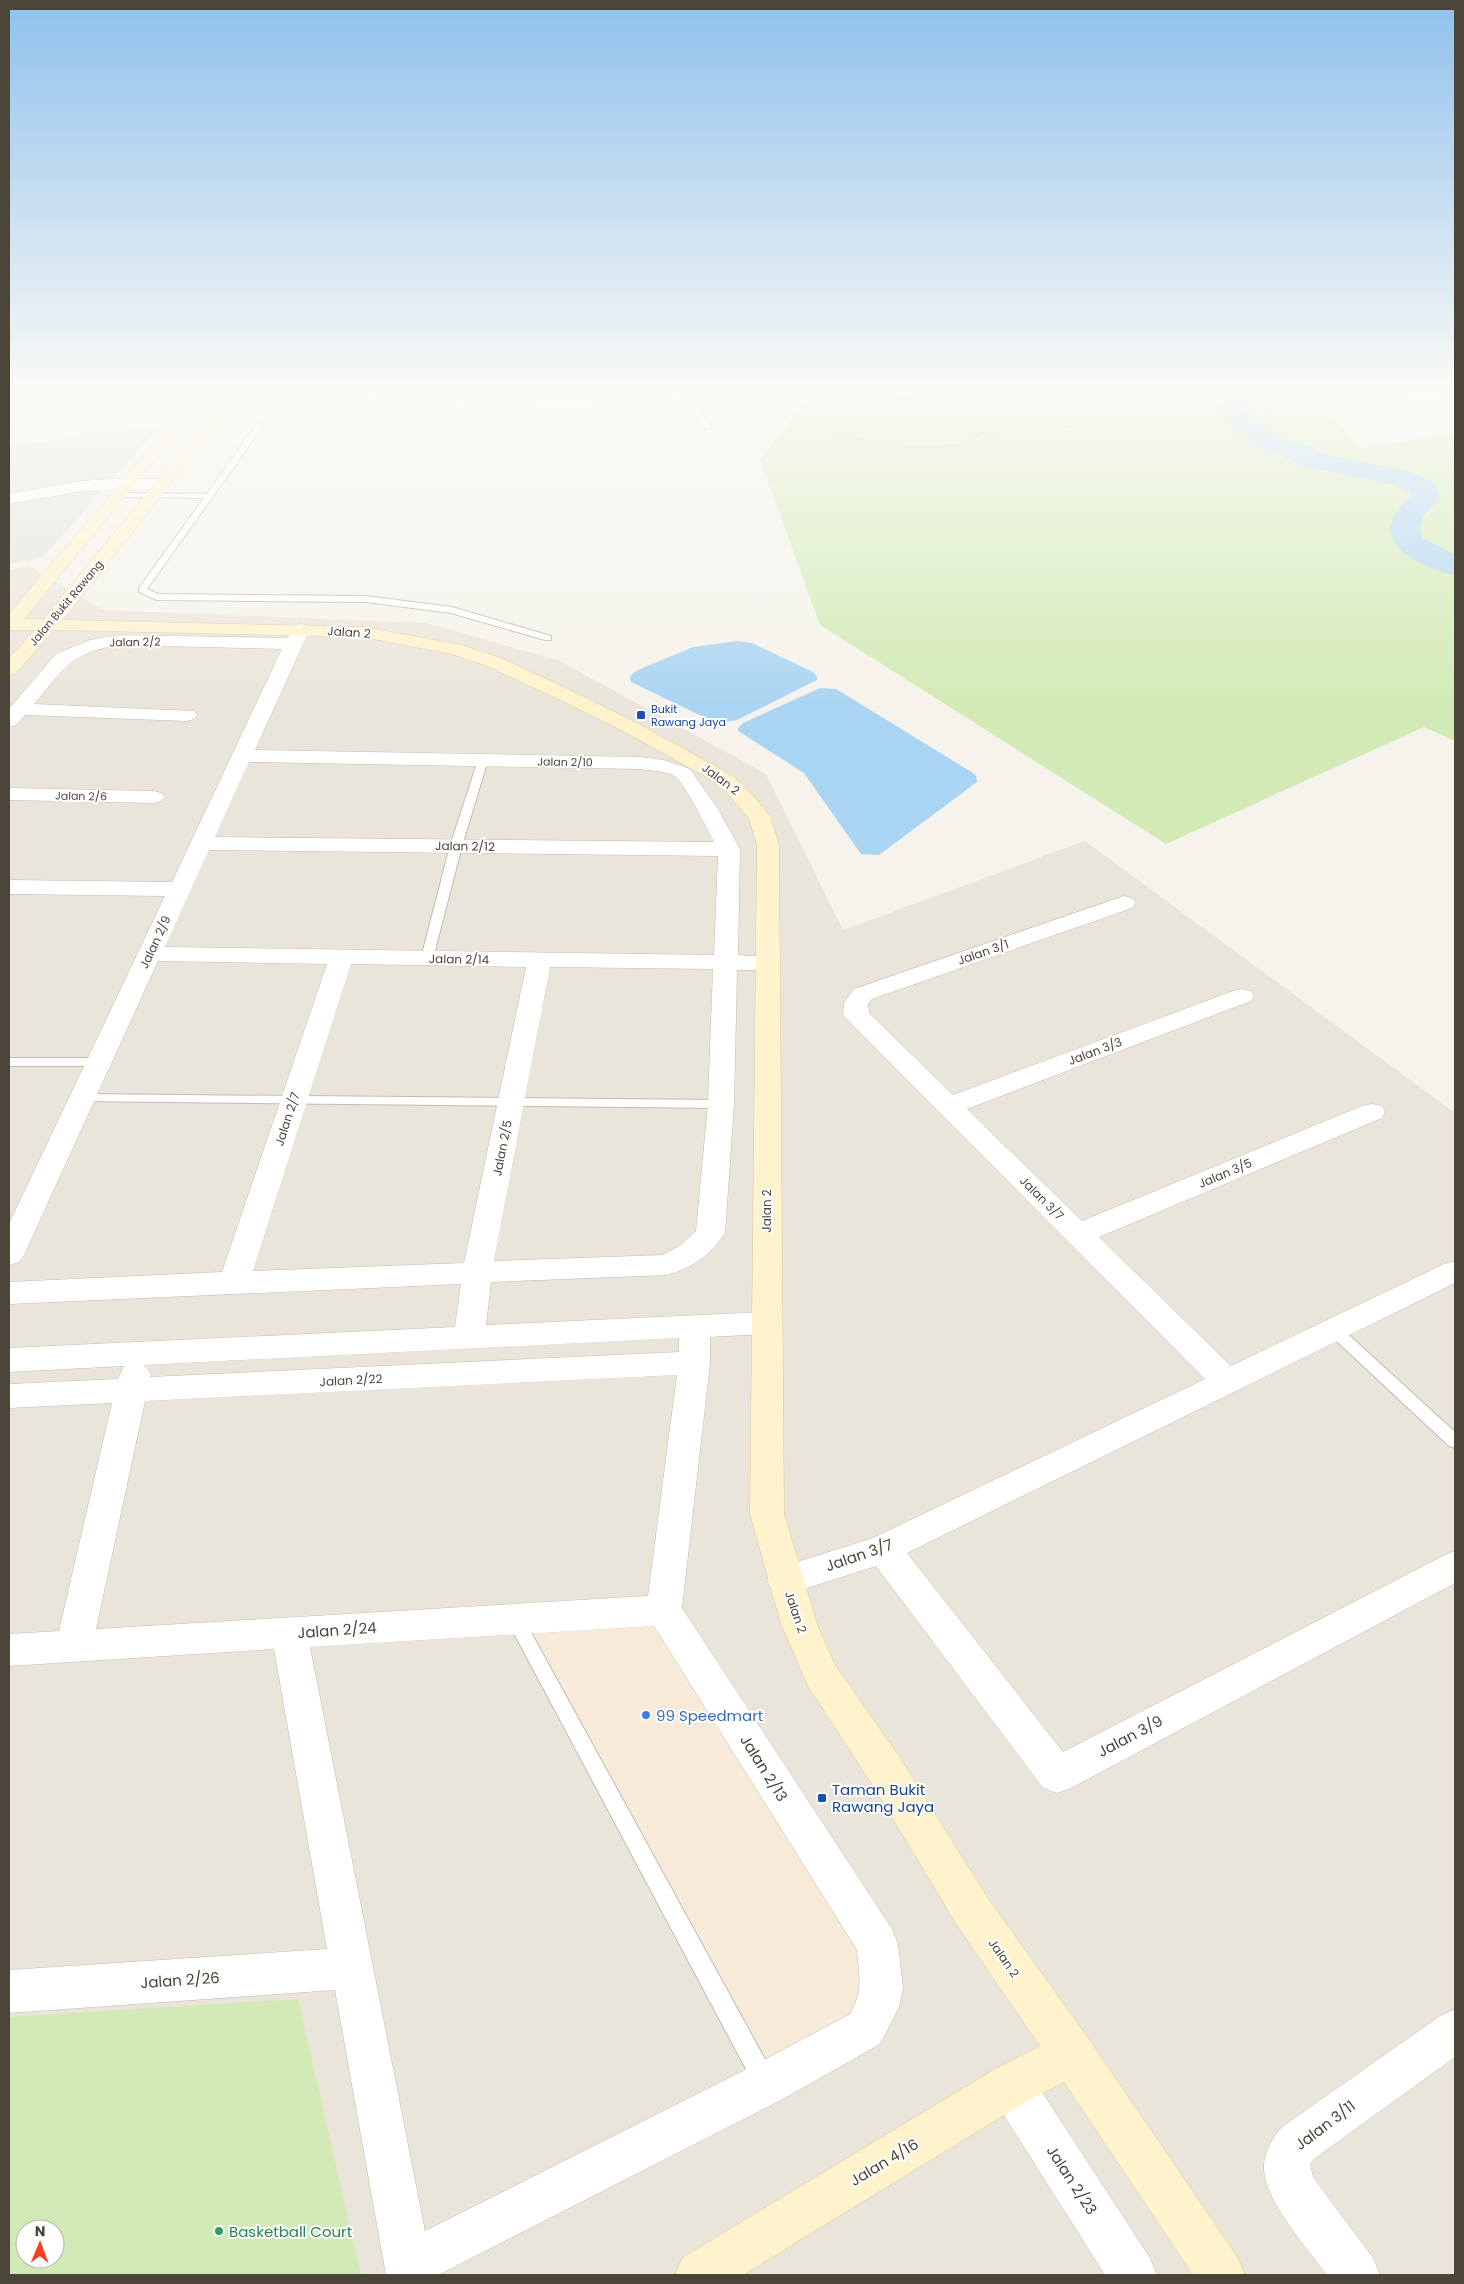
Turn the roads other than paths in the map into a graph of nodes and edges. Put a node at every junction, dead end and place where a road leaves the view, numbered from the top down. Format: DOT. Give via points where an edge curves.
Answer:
graph roads {
  1 [pos="34,495"];
  2 [pos="117,495"];
  3 [pos="155,495"];
  4 [pos="197,495"];
  5 [pos="209,496"];
  6 [pos="9,499"];
  7 [pos="9,624"];
  8 [pos="50,624"];
  9 [pos="298,637"];
  10 [pos="548,638"];
  11 [pos="9,669"];
  12 [pos="14,715"];
  13 [pos="187,715"];
  14 [pos="242,756"];
  15 [pos="483,760"];
  16 [pos="9,794"];
  17 [pos="154,797"];
  18 [pos="202,843"];
  19 [pos="456,846"];
  20 [pos="729,850"];
  21 [pos="9,887"];
  22 [pos="180,889"];
  23 [pos="1124,903"];
  24 [pos="150,954"];
  25 [pos="342,957"];
  26 [pos="427,958"];
  27 [pos="539,960"];
  28 [pos="725,963"];
  29 [pos="768,963"];
  30 [pos="1242,996"];
  31 [pos="856,1015"];
  32 [pos="9,1062"];
  33 [pos="99,1062"];
  34 [pos="82,1098"];
  35 [pos="292,1101"];
  36 [pos="511,1103"];
  37 [pos="721,1104"];
  38 [pos="949,1106"];
  39 [pos="1372,1112"];
  40 [pos="1078,1234"];
  41 [pos="9,1255"];
  42 [pos="1455,1272"];
  43 [pos="477,1273"];
  44 [pos="234,1282"];
  45 [pos="9,1293"];
  46 [pos="766,1323"];
  47 [pos="695,1327"];
  48 [pos="1334,1330"];
  49 [pos="469,1337"];
  50 [pos="140,1354"];
  51 [pos="9,1360"];
  52 [pos="694,1363"];
  53 [pos="1228,1382"];
  54 [pos="132,1390"];
  55 [pos="9,1396"];
  56 [pos="1455,1442"];
  57 [pos="883,1549"];
  58 [pos="1455,1566"];
  59 [pos="785,1580"];
  60 [pos="664,1610"];
  61 [pos="515,1619"];
  62 [pos="289,1633"];
  63 [pos="74,1646"];
  64 [pos="9,1651"];
  65 [pos="352,1968"];
  66 [pos="9,1992"];
  67 [pos="1455,2031"];
  68 [pos="1072,2054"];
  69 [pos="766,2084"];
  70 [pos="1011,2085"];
  71 [pos="409,2270"];
  72 [pos="699,2275"];
  73 [pos="1133,2275"];
  74 [pos="1221,2275"];
  75 [pos="1356,2275"];
  1 -- 6 [label="street"];
  2 -- 7 [label="street"];
  3 -- 8 [label="street, Jalan Bukit Rawang"];
  4 -- 5 [label="lane"];
  5 -- 10 [label="lane" via="142,590 157,597 366,599 452,610"];
  7 -- 8 [label="street, Jalan 2"];
  8 -- 9 [label="street, Jalan 2"];
  8 -- 11 [label="street, Jalan Bukit Rawang"];
  9 -- 12 [label="street, Jalan 2/2" via="119,640 98,644 63,658"];
  9 -- 14 [label="street, Jalan 2/9"];
  9 -- 29 [label="street, Jalan 2" via="363,632 455,649 494,662 630,727 726,780 760,817 768,846"];
  12 -- 13 [label="street"];
  14 -- 15 [label="street, Jalan 2/10"];
  14 -- 18 [label="street, Jalan 2/9"];
  15 -- 19 [label="lane"];
  15 -- 20 [label="street, Jalan 2/10" via="641,763 674,769 689,781"];
  16 -- 17 [label="street, Jalan 2/6"];
  18 -- 19 [label="street, Jalan 2/12"];
  18 -- 22 [label="street, Jalan 2/9"];
  19 -- 20 [label="street, Jalan 2/12"];
  19 -- 26 [label="lane"];
  20 -- 28 [label="street"];
  21 -- 22 [label="street"];
  22 -- 24 [label="street, Jalan 2/9"];
  23 -- 31 [label="street, Jalan 3/1" via="863,994 856,1003"];
  24 -- 25 [label="street, Jalan 2/14"];
  24 -- 33 [label="street, Jalan 2/9"];
  25 -- 26 [label="street, Jalan 2/14"];
  25 -- 35 [label="street, Jalan 2/7"];
  26 -- 27 [label="street, Jalan 2/14"];
  27 -- 28 [label="street, Jalan 2/14"];
  27 -- 36 [label="street, Jalan 2/5"];
  28 -- 29 [label="street, Jalan 2/14"];
  28 -- 37 [label="street"];
  29 -- 46 [label="street, Jalan 2"];
  30 -- 38 [label="street, Jalan 3/3"];
  31 -- 38 [label="street, Jalan 3/7"];
  32 -- 33 [label="lane"];
  33 -- 34 [label="street, Jalan 2/9"];
  34 -- 35 [label="lane"];
  34 -- 41 [label="street, Jalan 2/9"];
  35 -- 36 [label="lane"];
  35 -- 44 [label="street, Jalan 2/7"];
  36 -- 37 [label="lane"];
  36 -- 43 [label="street, Jalan 2/5"];
  37 -- 43 [label="street" via="710,1233 701,1246 686,1257 667,1265"];
  38 -- 40 [label="street, Jalan 3/7"];
  39 -- 40 [label="street, Jalan 3/5"];
  40 -- 53 [label="street, Jalan 3/7"];
  42 -- 48 [label="street, Jalan 3/7"];
  43 -- 44 [label="street"];
  43 -- 49 [label="street, Jalan 2/5"];
  44 -- 45 [label="street"];
  46 -- 47 [label="street"];
  46 -- 59 [label="street, Jalan 2" via="767,1514"];
  47 -- 49 [label="street"];
  47 -- 52 [label="street"];
  48 -- 53 [label="street, Jalan 3/7"];
  48 -- 56 [label="lane"];
  49 -- 50 [label="street"];
  50 -- 51 [label="street"];
  50 -- 54 [label="street"];
  52 -- 54 [label="street, Jalan 2/22"];
  52 -- 60 [label="street"];
  53 -- 57 [label="street, Jalan 3/7"];
  54 -- 55 [label="street, Jalan 2/22"];
  54 -- 63 [label="street"];
  57 -- 58 [label="street, Jalan 3/9" via="1057,1775"];
  57 -- 59 [label="street, Jalan 3/7"];
  59 -- 68 [label="street, Jalan 2" via="799,1624 821,1675 884,1768 972,1912"];
  60 -- 61 [label="street, Jalan 2/24"];
  60 -- 69 [label="street, Jalan 2/13" via="877,1944 882,1988 865,2030"];
  61 -- 62 [label="street, Jalan 2/24"];
  61 -- 69 [label="lane"];
  62 -- 63 [label="street, Jalan 2/24"];
  62 -- 65 [label="street"];
  63 -- 64 [label="street, Jalan 2/24"];
  65 -- 66 [label="street, Jalan 2/26"];
  65 -- 71 [label="street"];
  67 -- 75 [label="street, Jalan 3/11" via="1298,2142 1289,2152 1286,2165 1288,2180"];
  68 -- 70 [label="street, Jalan 4/16"];
  68 -- 74 [label="street, Jalan 2"];
  69 -- 71 [label="street, Jalan 2/13"];
  70 -- 72 [label="street, Jalan 4/16"];
  70 -- 73 [label="street, Jalan 2/23"];
}
